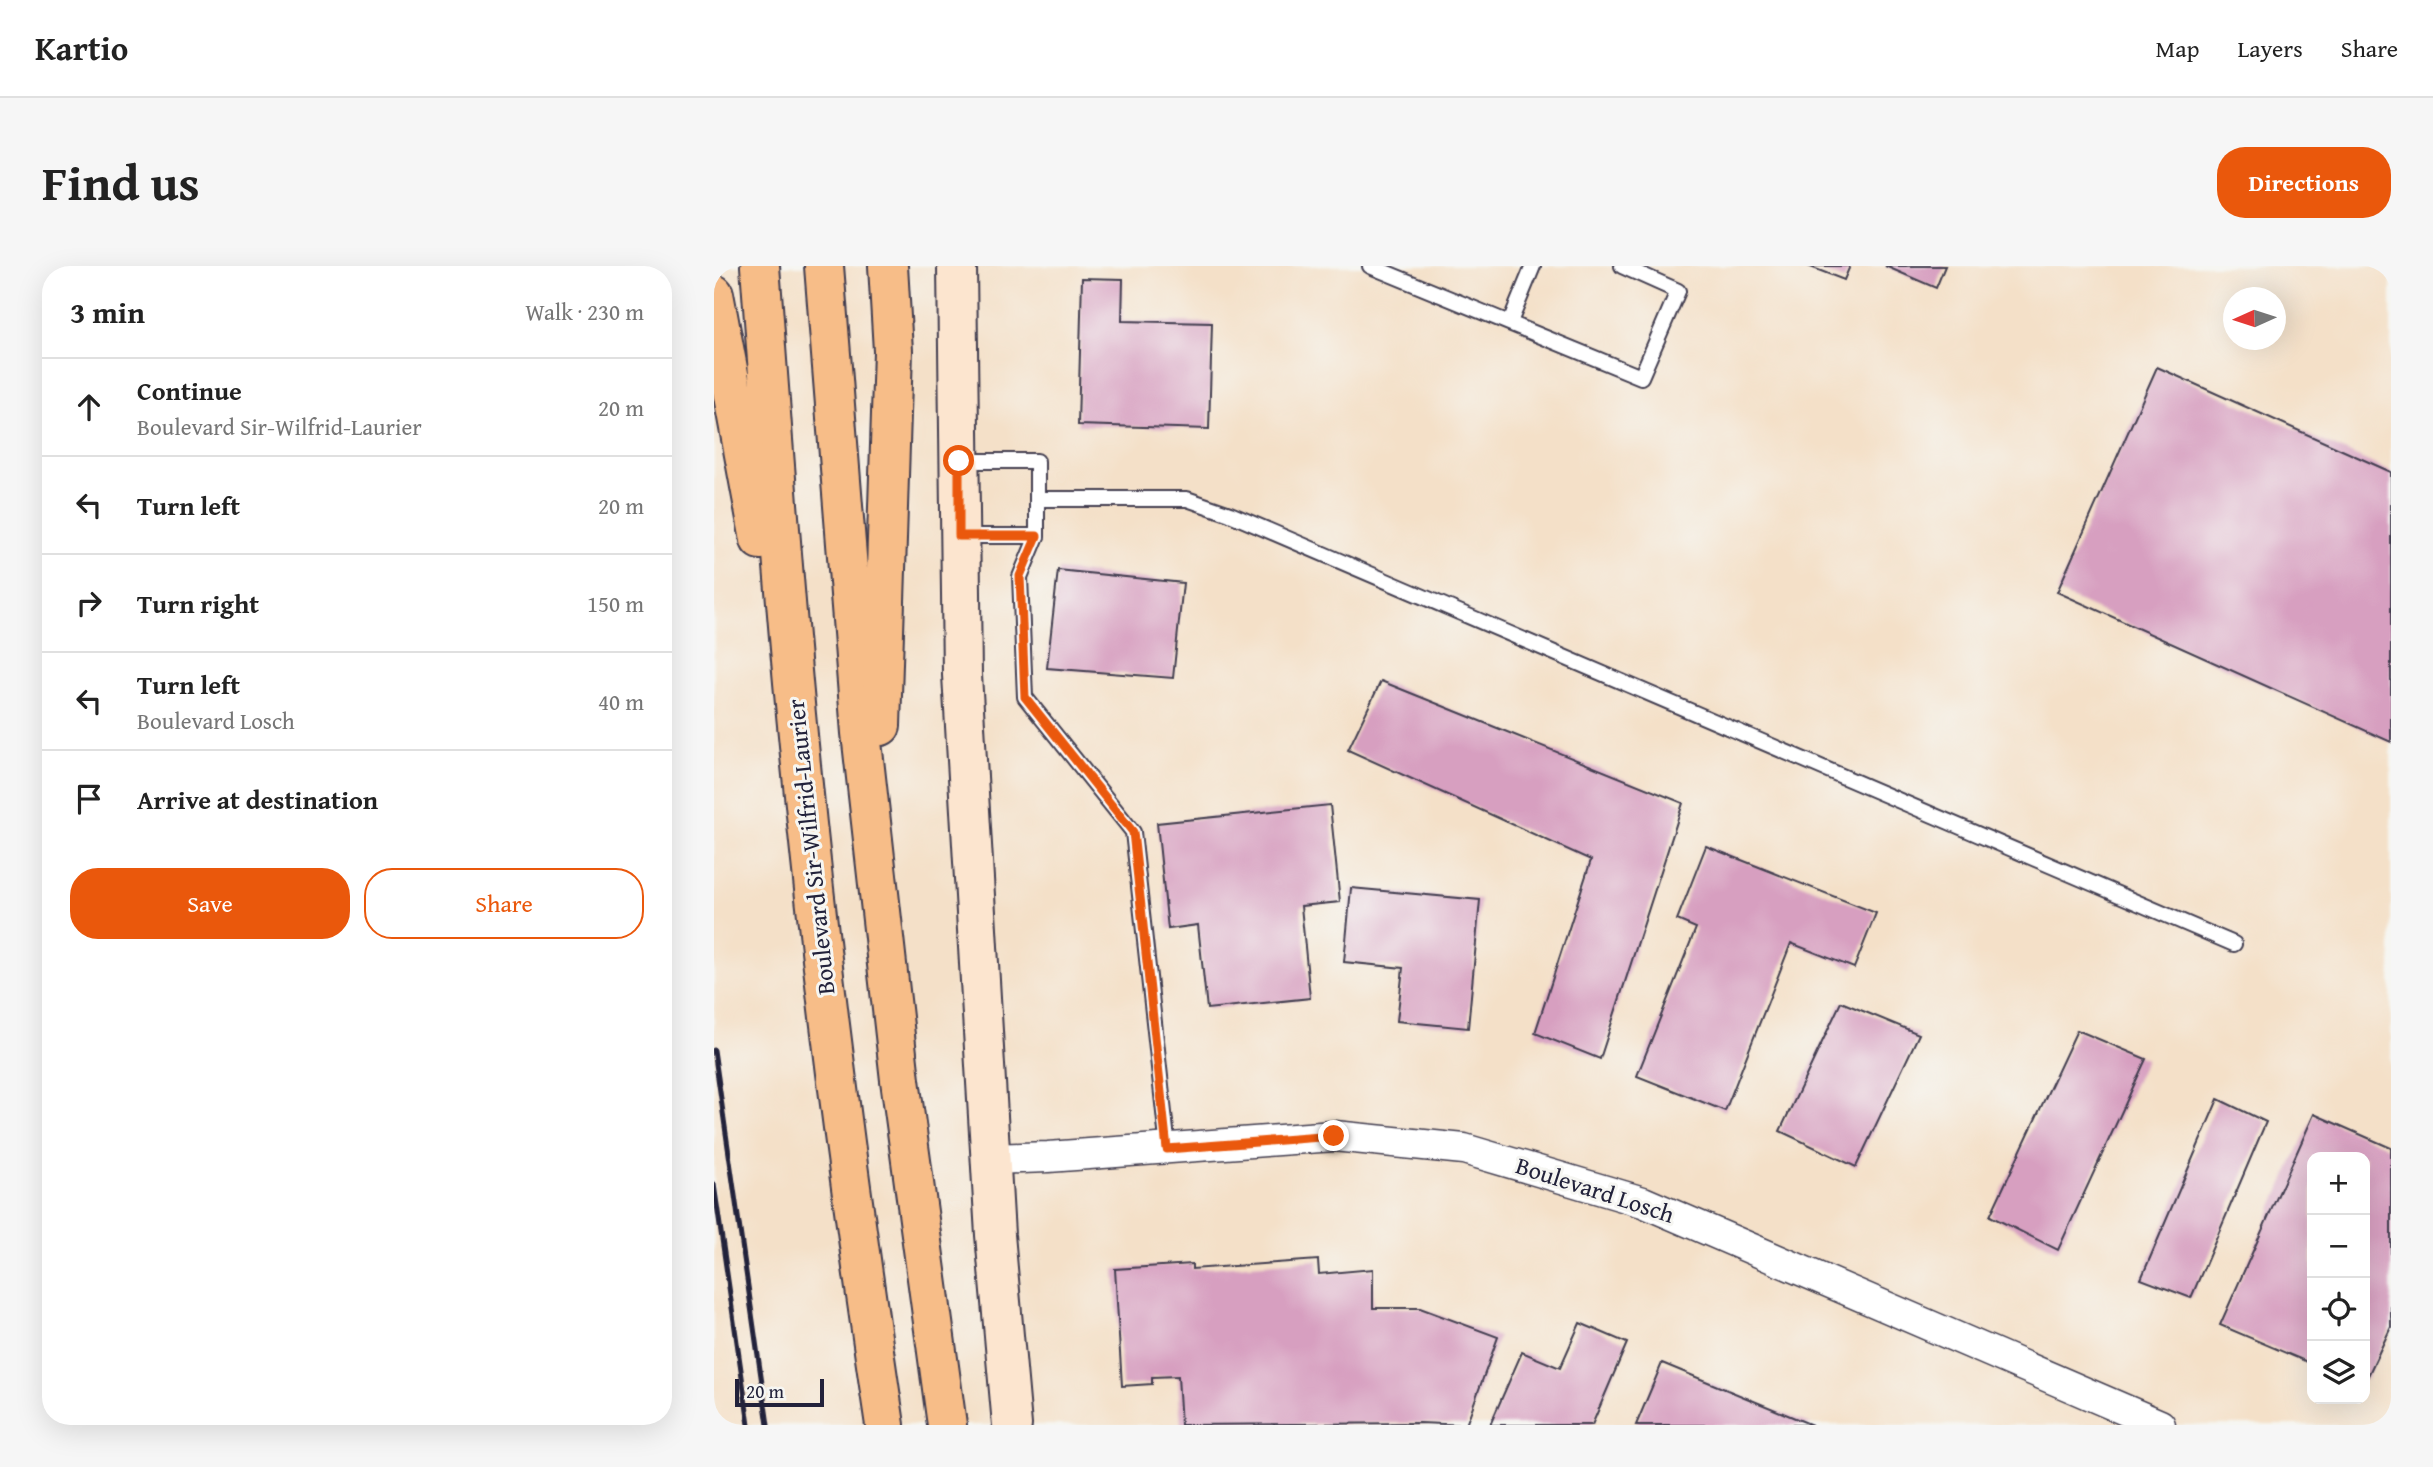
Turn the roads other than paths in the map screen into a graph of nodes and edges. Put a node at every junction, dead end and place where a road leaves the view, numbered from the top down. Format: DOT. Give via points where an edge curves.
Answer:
graph roads {
  1 [pos="760,266"];
  2 [pos="824,266"];
  3 [pos="888,266"];
  4 [pos="957,266"];
  5 [pos="1370,266"];
  6 [pos="1533,266"];
  7 [pos="1622,266"];
  8 [pos="714,294"];
  9 [pos="1510,322"];
  10 [pos="959,461"];
  11 [pos="1037,499"];
  12 [pos="959,536"];
  13 [pos="1037,536"];
  14 [pos="799,745"];
  15 [pos="876,868"];
  16 [pos="2234,944"];
  17 [pos="1167,1149"];
  18 [pos="991,1159"];
  19 [pos="885,1425"];
  20 [pos="947,1425"];
  21 [pos="1012,1425"];
  22 [pos="2160,1425"];
  1 -- 14 [label="highway, Boulevard Sir-Wilfrid-Laurier"];
  2 -- 15 [label="highway" via="853,650"];
  3 -- 15 [label="highway" via="893,351"];
  4 -- 10 [label="street"];
  5 -- 9 [label="lane"];
  6 -- 9 [label="lane"];
  7 -- 9 [label="lane" via="1678,291 1641,377"];
  8 -- 14 [label="highway"];
  10 -- 11 [label="lane" via="1037,461"];
  10 -- 12 [label="street"];
  11 -- 13 [label="lane"];
  11 -- 16 [label="lane" via="1187,499 1219,510"];
  12 -- 13 [label="lane"];
  12 -- 18 [label="street" via="961,675"];
  13 -- 17 [label="lane" via="1020,576 1025,697 1133,832"];
  14 -- 19 [label="highway, Boulevard Sir-Wilfrid-Laurier" via="828,1011"];
  15 -- 20 [label="highway"];
  17 -- 18 [label="street, Boulevard Losch"];
  17 -- 22 [label="street, Boulevard Losch" via="1334,1136 1464,1149 1643,1202"];
  18 -- 21 [label="street"];
}
